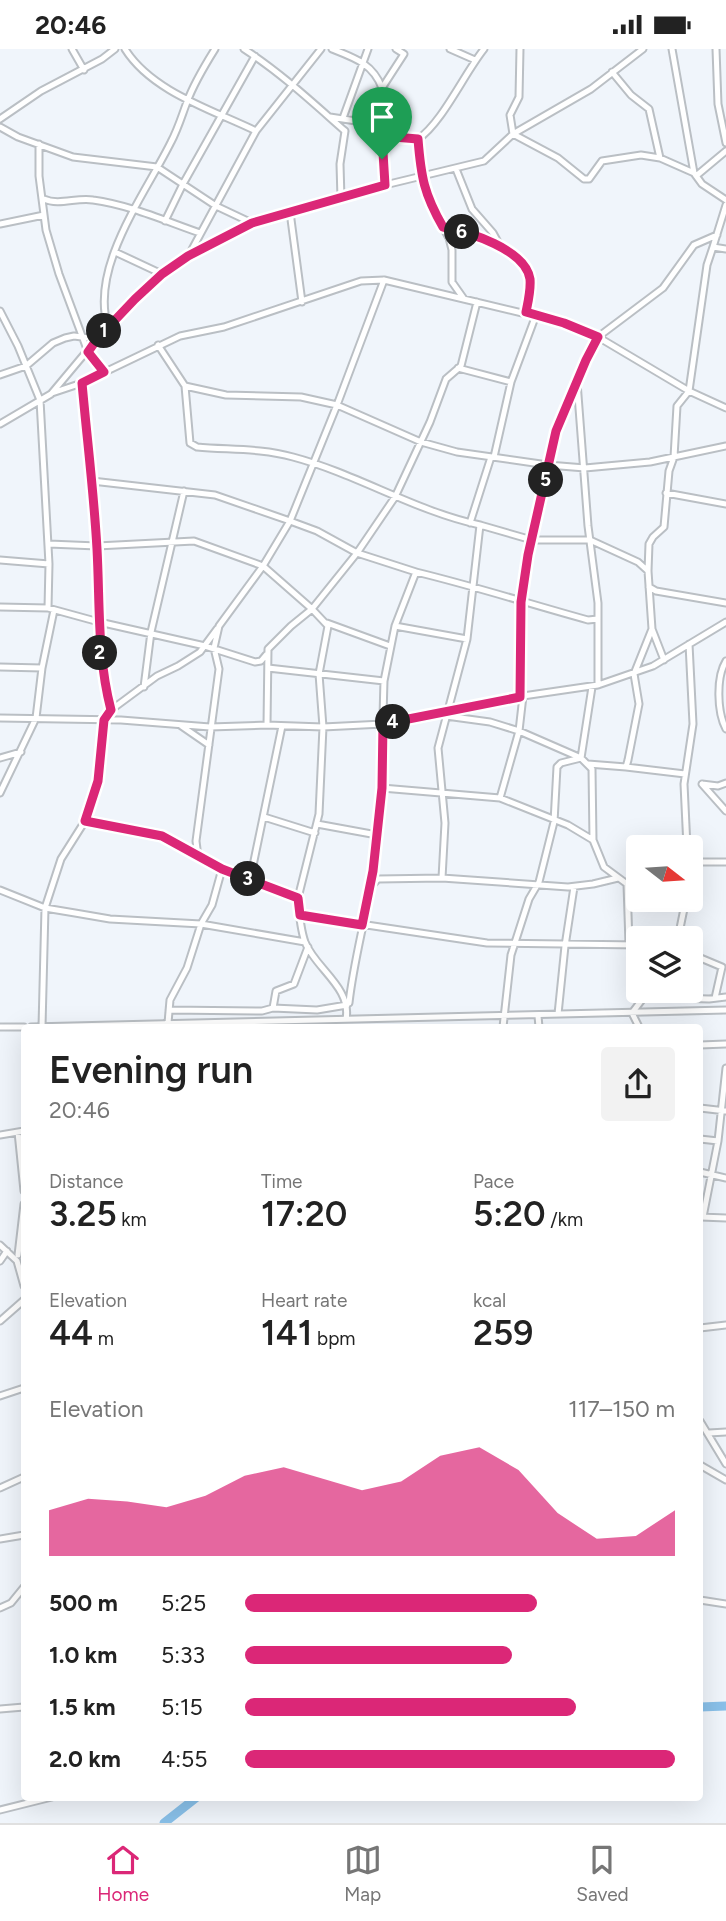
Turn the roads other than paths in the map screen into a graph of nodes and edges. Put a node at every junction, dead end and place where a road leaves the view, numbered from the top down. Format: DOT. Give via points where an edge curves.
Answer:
graph roads {
  1 [pos="72,49"];
  2 [pos="115,49"];
  3 [pos="125,49"];
  4 [pos="215,49"];
  5 [pos="244,49"];
  6 [pos="321,49"];
  7 [pos="332,49"];
  8 [pos="368,49"];
  9 [pos="396,49"];
  10 [pos="450,49"];
  11 [pos="484,49"];
  12 [pos="520,49"];
  13 [pos="643,49"];
  14 [pos="672,49"];
  15 [pos="716,49"];
  16 [pos="405,51"];
  17 [pos="633,52"];
  18 [pos="255,56"];
  19 [pos="475,60"];
  20 [pos="362,61"];
  21 [pos="84,70"];
  22 [pos="612,72"];
  23 [pos="294,83"];
  24 [pos="382,89"];
  25 [pos="188,99"];
  26 [pos="222,115"];
  27 [pos="328,116"];
  28 [pos="343,118"];
  29 [pos="0,119"];
  30 [pos="382,125"];
  31 [pos="0,127"];
  32 [pos="256,131"];
  33 [pos="513,134"];
  34 [pos="382,136"];
  35 [pos="418,139"];
  36 [pos="726,143"];
  37 [pos="39,144"];
  38 [pos="726,151"];
  39 [pos="660,158"];
  40 [pos="157,167"];
  41 [pos="456,169"];
  42 [pos="695,175"];
  43 [pos="421,177"];
  44 [pos="183,184"];
  45 [pos="385,185"];
  46 [pos="44,199"];
  47 [pos="341,199"];
  48 [pos="726,200"];
  49 [pos="726,205"];
  50 [pos="216,206"];
  51 [pos="134,210"];
  52 [pos="289,212"];
  53 [pos="44,215"];
  54 [pos="165,221"];
  55 [pos="252,223"];
  56 [pos="0,225"];
  57 [pos="443,227"];
  58 [pos="200,233"];
  59 [pos="717,235"];
  60 [pos="499,244"];
  61 [pos="713,247"];
  62 [pos="726,249"];
  63 [pos="115,252"];
  64 [pos="188,256"];
  65 [pos="162,274"];
  66 [pos="384,280"];
  67 [pos="464,299"];
  68 [pos="302,302"];
  69 [pos="477,302"];
  70 [pos="0,311"];
  71 [pos="526,312"];
  72 [pos="536,315"];
  73 [pos="108,327"];
  74 [pos="84,337"];
  75 [pos="598,337"];
  76 [pos="97,339"];
  77 [pos="158,345"];
  78 [pos="88,352"];
  79 [pos="26,366"];
  80 [pos="458,368"];
  81 [pos="104,372"];
  82 [pos="0,375"];
  83 [pos="510,382"];
  84 [pos="577,382"];
  85 [pos="82,383"];
  86 [pos="185,386"];
  87 [pos="689,391"];
  88 [pos="51,394"];
  89 [pos="40,400"];
  90 [pos="337,405"];
  91 [pos="726,408"];
  92 [pos="0,424"];
  93 [pos="421,442"];
  94 [pos="726,446"];
  95 [pos="492,457"];
  96 [pos="674,457"];
  97 [pos="314,464"];
  98 [pos="548,465"];
  99 [pos="585,468"];
  100 [pos="92,481"];
  101 [pos="184,491"];
  102 [pos="666,493"];
  103 [pos="395,498"];
  104 [pos="726,504"];
  105 [pos="290,521"];
  106 [pos="470,523"];
  107 [pos="480,526"];
  108 [pos="532,540"];
  109 [pos="590,540"];
  110 [pos="172,541"];
  111 [pos="48,544"];
  112 [pos="97,547"];
  113 [pos="356,553"];
  114 [pos="649,554"];
  115 [pos="0,560"];
  116 [pos="638,562"];
  117 [pos="49,564"];
  118 [pos="262,566"];
  119 [pos="648,571"];
  120 [pos="416,572"];
  121 [pos="472,586"];
  122 [pos="649,587"];
  123 [pos="521,602"];
  124 [pos="726,603"];
  125 [pos="0,607"];
  126 [pos="51,609"];
  127 [pos="312,609"];
  128 [pos="598,619"];
  129 [pos="99,622"];
  130 [pos="726,622"];
  131 [pos="327,623"];
  132 [pos="395,626"];
  133 [pos="219,627"];
  134 [pos="652,629"];
  135 [pos="151,632"];
  136 [pos="467,639"];
  137 [pos="689,644"];
  138 [pos="205,646"];
  139 [pos="390,646"];
  140 [pos="214,648"];
  141 [pos="266,655"];
  142 [pos="664,660"];
  143 [pos="726,661"];
  144 [pos="0,667"];
  145 [pos="42,668"];
  146 [pos="268,668"];
  147 [pos="319,674"];
  148 [pos="634,674"];
  149 [pos="384,681"];
  150 [pos="595,686"];
  151 [pos="144,687"];
  152 [pos="521,697"];
  153 [pos="723,706"];
  154 [pos="111,710"];
  155 [pos="446,714"];
  156 [pos="0,718"];
  157 [pos="36,718"];
  158 [pos="104,720"];
  159 [pos="383,724"];
  160 [pos="180,725"];
  161 [pos="267,725"];
  162 [pos="282,726"];
  163 [pos="210,727"];
  164 [pos="323,727"];
  165 [pos="726,729"];
  166 [pos="519,731"];
  167 [pos="209,745"];
  168 [pos="21,752"];
  169 [pos="0,758"];
  170 [pos="580,758"];
  171 [pos="588,764"];
  172 [pos="626,767"];
  173 [pos="685,773"];
  174 [pos="726,783"];
  175 [pos="382,788"];
  176 [pos="0,793"];
  177 [pos="441,793"];
  178 [pos="500,798"];
  179 [pos="726,811"];
  180 [pos="264,817"];
  181 [pos="85,821"];
  182 [pos="554,822"];
  183 [pos="317,824"];
  184 [pos="315,833"];
  185 [pos="377,835"];
  186 [pos="687,835"];
  187 [pos="593,839"];
  188 [pos="198,857"];
  189 [pos="704,862"];
  190 [pos="726,862"];
  191 [pos="222,869"];
  192 [pos="619,877"];
  193 [pos="442,878"];
  194 [pos="250,880"];
  195 [pos="626,884"];
  196 [pos="536,886"];
  197 [pos="370,887"];
  198 [pos="574,887"];
  199 [pos="0,890"];
  200 [pos="298,898"];
  201 [pos="45,908"];
  202 [pos="300,915"];
  203 [pos="201,924"];
  204 [pos="362,925"];
  205 [pos="513,943"];
  206 [pos="307,944"];
  207 [pos="626,944"];
  208 [pos="565,946"];
  209 [pos="703,959"];
  210 [pos="703,997"];
  211 [pos="726,997"];
  212 [pos="715,998"];
  213 [pos="640,1003"];
  214 [pos="674,1003"];
  215 [pos="347,1007"];
  216 [pos="273,1008"];
  217 [pos="169,1010"];
  218 [pos="726,1010"];
  219 [pos="674,1011"];
  220 [pos="632,1013"];
  221 [pos="558,1014"];
  222 [pos="503,1016"];
  223 [pos="538,1016"];
  224 [pos="346,1019"];
  225 [pos="361,1019"];
  226 [pos="168,1023"];
  227 [pos="45,1024"];
  228 [pos="161,1024"];
  229 [pos="362,1024"];
  230 [pos="503,1024"];
  231 [pos="539,1024"];
  232 [pos="638,1024"];
  233 [pos="0,1027"];
  234 [pos="21,1027"];
  235 [pos="726,1044"];
  236 [pos="703,1045"];
  237 [pos="726,1068"];
  238 [pos="703,1108"];
  239 [pos="723,1111"];
  240 [pos="21,1131"];
  241 [pos="0,1135"];
  242 [pos="703,1139"];
  243 [pos="718,1140"];
  244 [pos="703,1173"];
  245 [pos="711,1174"];
  246 [pos="726,1178"];
  247 [pos="703,1208"];
  248 [pos="703,1217"];
  249 [pos="726,1218"];
  250 [pos="0,1245"];
  251 [pos="7,1251"];
  252 [pos="20,1258"];
  253 [pos="0,1261"];
  254 [pos="21,1303"];
  255 [pos="0,1321"];
  256 [pos="725,1325"];
  257 [pos="703,1328"];
  258 [pos="726,1334"];
  259 [pos="21,1389"];
  260 [pos="0,1396"];
  261 [pos="703,1425"];
  262 [pos="726,1432"];
  263 [pos="709,1433"];
  264 [pos="726,1464"];
  265 [pos="703,1467"];
  266 [pos="21,1479"];
  267 [pos="726,1480"];
  268 [pos="0,1488"];
  269 [pos="21,1536"];
  270 [pos="0,1539"];
  271 [pos="21,1591"];
  272 [pos="703,1600"];
  273 [pos="726,1604"];
  274 [pos="0,1608"];
  275 [pos="21,1707"];
  276 [pos="0,1709"];
  277 [pos="36,1801"];
  278 [pos="0,1810"];
  1 -- 21 [label="street"];
  2 -- 21 [label="street"];
  3 -- 25 [label="street" via="152,78"];
  4 -- 25 [label="street"];
  5 -- 18 [label="street"];
  6 -- 23 [label="street"];
  7 -- 20 [label="street"];
  8 -- 20 [label="street"];
  9 -- 16 [label="street"];
  10 -- 19 [label="street"];
  11 -- 19 [label="street"];
  12 -- 33 [label="street" via="519,97 510,117"];
  13 -- 17 [label="street"];
  14 -- 42 [label="street"];
  15 -- 36 [label="street" via="718,104"];
  16 -- 24 [label="street"];
  17 -- 22 [label="street"];
  18 -- 23 [label="street"];
  18 -- 26 [label="street"];
  19 -- 35 [label="street" via="435,123"];
  20 -- 24 [label="street"];
  20 -- 28 [label="street"];
  21 -- 29 [label="street" via="41,91"];
  22 -- 33 [label="street"];
  22 -- 39 [label="street" via="649,109"];
  23 -- 27 [label="street"];
  23 -- 32 [label="street"];
  24 -- 30 [label="street"];
  25 -- 26 [label="street"];
  25 -- 40 [label="street"];
  26 -- 32 [label="street"];
  26 -- 44 [label="street"];
  27 -- 28 [label="street"];
  27 -- 47 [label="street" via="346,132 340,163"];
  28 -- 30 [label="street"];
  30 -- 34 [label="street"];
  31 -- 37 [label="street"];
  32 -- 50 [label="street"];
  33 -- 39 [label="street" via="587,180 606,160 641,155"];
  33 -- 41 [label="street" via="484,161"];
  34 -- 35 [label="street"];
  34 -- 45 [label="street"];
  35 -- 43 [label="street"];
  37 -- 40 [label="street" via="73,157"];
  37 -- 46 [label="street"];
  38 -- 42 [label="street"];
  39 -- 42 [label="street"];
  40 -- 44 [label="street"];
  40 -- 51 [label="street"];
  41 -- 43 [label="street"];
  41 -- 60 [label="street" via="472,209"];
  42 -- 48 [label="street"];
  43 -- 45 [label="street"];
  43 -- 57 [label="street"];
  44 -- 50 [label="street"];
  44 -- 54 [label="street"];
  45 -- 47 [label="street"];
  46 -- 51 [label="street" via="93,200"];
  46 -- 53 [label="street"];
  47 -- 52 [label="street"];
  49 -- 59 [label="street"];
  50 -- 55 [label="street"];
  50 -- 58 [label="street"];
  51 -- 54 [label="street"];
  51 -- 63 [label="street"];
  52 -- 55 [label="street"];
  52 -- 68 [label="street"];
  53 -- 56 [label="street"];
  53 -- 74 [label="street" via="59,274"];
  54 -- 58 [label="street"];
  55 -- 64 [label="street"];
  57 -- 60 [label="street"];
  57 -- 67 [label="street" via="452,250 453,286"];
  58 -- 64 [label="street"];
  59 -- 61 [label="street"];
  59 -- 75 [label="street" via="694,246 663,288"];
  60 -- 71 [label="street" via="522,264 530,278"];
  61 -- 62 [label="street"];
  61 -- 87 [label="street"];
  63 -- 65 [label="street"];
  63 -- 73 [label="street" via="103,308"];
  64 -- 65 [label="street"];
  65 -- 73 [label="street"];
  66 -- 67 [label="street"];
  66 -- 68 [label="street" via="361,281"];
  66 -- 90 [label="street"];
  67 -- 69 [label="street"];
  68 -- 77 [label="street"];
  69 -- 71 [label="street"];
  69 -- 80 [label="street"];
  70 -- 79 [label="street"];
  71 -- 72 [label="street"];
  72 -- 75 [label="street"];
  72 -- 83 [label="street"];
  73 -- 76 [label="street"];
  74 -- 76 [label="street"];
  74 -- 78 [label="street"];
  74 -- 79 [label="street" via="53,343"];
  75 -- 84 [label="street"];
  75 -- 87 [label="street"];
  76 -- 78 [label="street"];
  77 -- 81 [label="street"];
  77 -- 86 [label="street"];
  78 -- 81 [label="street"];
  78 -- 88 [label="street"];
  79 -- 82 [label="street"];
  79 -- 89 [label="street"];
  80 -- 83 [label="street"];
  80 -- 93 [label="street" via="446,379"];
  81 -- 85 [label="street"];
  83 -- 95 [label="street"];
  84 -- 98 [label="street" via="556,431"];
  84 -- 99 [label="street"];
  85 -- 88 [label="street"];
  85 -- 100 [label="street"];
  86 -- 90 [label="street" via="254,398 290,395"];
  86 -- 97 [label="street" via="190,443 270,451"];
  87 -- 91 [label="street"];
  87 -- 96 [label="street" via="677,406"];
  88 -- 89 [label="street"];
  89 -- 92 [label="street"];
  89 -- 111 [label="street"];
  90 -- 93 [label="street"];
  90 -- 97 [label="street"];
  93 -- 95 [label="street"];
  93 -- 103 [label="street"];
  94 -- 96 [label="street"];
  95 -- 98 [label="street"];
  95 -- 106 [label="street"];
  96 -- 99 [label="street"];
  96 -- 102 [label="street"];
  97 -- 103 [label="street"];
  97 -- 105 [label="street"];
  98 -- 99 [label="street"];
  98 -- 108 [label="street"];
  99 -- 109 [label="street"];
  100 -- 101 [label="street"];
  100 -- 112 [label="street"];
  101 -- 105 [label="street" via="215,495"];
  101 -- 110 [label="street"];
  102 -- 104 [label="street"];
  102 -- 114 [label="street" via="664,527 653,537"];
  103 -- 106 [label="street"];
  103 -- 113 [label="street"];
  105 -- 113 [label="street"];
  105 -- 118 [label="street"];
  106 -- 107 [label="street"];
  107 -- 108 [label="street"];
  107 -- 121 [label="street"];
  108 -- 109 [label="street"];
  108 -- 123 [label="street"];
  109 -- 116 [label="street"];
  109 -- 128 [label="street"];
  110 -- 112 [label="street"];
  110 -- 118 [label="street" via="194,541"];
  110 -- 135 [label="street"];
  111 -- 112 [label="street"];
  111 -- 117 [label="street"];
  112 -- 129 [label="street"];
  113 -- 120 [label="street"];
  113 -- 127 [label="street"];
  114 -- 116 [label="street"];
  114 -- 119 [label="street"];
  115 -- 117 [label="street"];
  116 -- 119 [label="street"];
  117 -- 126 [label="street"];
  118 -- 127 [label="street"];
  118 -- 133 [label="street"];
  119 -- 122 [label="street"];
  120 -- 121 [label="street"];
  120 -- 132 [label="street"];
  121 -- 123 [label="street"];
  121 -- 136 [label="street"];
  122 -- 124 [label="street"];
  122 -- 134 [label="street"];
  123 -- 128 [label="street"];
  123 -- 152 [label="street"];
  125 -- 126 [label="street"];
  126 -- 129 [label="street"];
  126 -- 145 [label="street"];
  127 -- 131 [label="street"];
  127 -- 141 [label="street" via="270,645"];
  128 -- 150 [label="street"];
  129 -- 135 [label="street"];
  129 -- 154 [label="street" via="102,673"];
  130 -- 137 [label="street"];
  131 -- 139 [label="street"];
  131 -- 147 [label="street"];
  132 -- 136 [label="street"];
  132 -- 139 [label="street"];
  133 -- 138 [label="street"];
  133 -- 140 [label="street"];
  134 -- 142 [label="street"];
  134 -- 148 [label="street"];
  135 -- 138 [label="street"];
  135 -- 151 [label="street"];
  136 -- 155 [label="street"];
  137 -- 142 [label="street"];
  137 -- 173 [label="street" via="692,725"];
  138 -- 140 [label="street"];
  138 -- 151 [label="street"];
  139 -- 149 [label="street"];
  140 -- 141 [label="street" via="255,663"];
  140 -- 163 [label="street" via="219,669"];
  141 -- 146 [label="street"];
  142 -- 148 [label="street"];
  143 -- 153 [label="street" via="720,675"];
  144 -- 145 [label="street"];
  145 -- 157 [label="street"];
  146 -- 147 [label="street"];
  146 -- 161 [label="street"];
  147 -- 149 [label="street"];
  147 -- 164 [label="street"];
  148 -- 150 [label="street"];
  148 -- 172 [label="street" via="639,703"];
  149 -- 159 [label="street"];
  150 -- 152 [label="street"];
  150 -- 170 [label="street"];
  151 -- 154 [label="street"];
  152 -- 155 [label="street"];
  152 -- 166 [label="street"];
  153 -- 165 [label="street"];
  154 -- 158 [label="street"];
  155 -- 159 [label="street"];
  155 -- 166 [label="street"];
  155 -- 177 [label="street" via="438,748"];
  156 -- 157 [label="street"];
  157 -- 158 [label="street"];
  157 -- 168 [label="street"];
  158 -- 160 [label="street"];
  158 -- 181 [label="street" via="98,781"];
  159 -- 164 [label="street"];
  159 -- 175 [label="street"];
  160 -- 163 [label="street"];
  160 -- 167 [label="street"];
  161 -- 162 [label="street"];
  161 -- 163 [label="street"];
  162 -- 164 [label="street"];
  162 -- 180 [label="street"];
  163 -- 167 [label="street"];
  164 -- 183 [label="street"];
  166 -- 170 [label="street"];
  166 -- 178 [label="street"];
  167 -- 188 [label="street" via="196,841"];
  168 -- 169 [label="street"];
  168 -- 176 [label="street"];
  170 -- 171 [label="street"];
  170 -- 182 [label="street" via="556,767"];
  171 -- 172 [label="street"];
  171 -- 187 [label="street" via="593,773"];
  172 -- 173 [label="street"];
  173 -- 186 [label="street"];
  174 -- 179 [label="street" via="702,784"];
  175 -- 177 [label="street"];
  175 -- 185 [label="street"];
  177 -- 178 [label="street"];
  177 -- 193 [label="street" via="445,823"];
  178 -- 182 [label="street"];
  180 -- 184 [label="street"];
  180 -- 194 [label="street"];
  181 -- 188 [label="street" via="162,836"];
  181 -- 201 [label="street" via="64,853"];
  182 -- 187 [label="street"];
  182 -- 196 [label="street"];
  183 -- 184 [label="street"];
  183 -- 185 [label="street"];
  184 -- 200 [label="street"];
  185 -- 197 [label="street"];
  187 -- 192 [label="street" via="604,867"];
  188 -- 191 [label="street"];
  189 -- 190 [label="street"];
  191 -- 194 [label="street"];
  191 -- 203 [label="street"];
  192 -- 195 [label="street"];
  192 -- 198 [label="street"];
  193 -- 196 [label="street"];
  193 -- 197 [label="street" via="378,880"];
  194 -- 200 [label="street"];
  196 -- 198 [label="street"];
  196 -- 205 [label="street"];
  197 -- 204 [label="street"];
  198 -- 208 [label="street"];
  199 -- 201 [label="street"];
  200 -- 202 [label="street"];
  201 -- 203 [label="street" via="110,919"];
  201 -- 227 [label="street"];
  202 -- 204 [label="street"];
  202 -- 206 [label="street"];
  203 -- 206 [label="street"];
  203 -- 217 [label="street"];
  204 -- 205 [label="street"];
  204 -- 215 [label="street"];
  205 -- 208 [label="street"];
  205 -- 222 [label="street"];
  206 -- 215 [label="street"];
  206 -- 216 [label="street" via="294,984 276,991"];
  207 -- 208 [label="street"];
  208 -- 221 [label="street"];
  209 -- 212 [label="street" via="722,967"];
  210 -- 212 [label="street"];
  211 -- 212 [label="street"];
  213 -- 220 [label="street"];
  214 -- 219 [label="street"];
  215 -- 216 [label="street"];
  215 -- 224 [label="street"];
  216 -- 217 [label="street"];
  217 -- 226 [label="street"];
  218 -- 219 [label="street"];
  219 -- 220 [label="street"];
  220 -- 221 [label="street"];
  220 -- 232 [label="street"];
  221 -- 223 [label="street"];
  222 -- 223 [label="street"];
  222 -- 225 [label="street"];
  222 -- 230 [label="street"];
  223 -- 231 [label="street"];
  224 -- 225 [label="street"];
  224 -- 226 [label="street"];
  225 -- 229 [label="street"];
  226 -- 228 [label="street"];
  233 -- 234 [label="street"];
  235 -- 236 [label="street"];
  237 -- 239 [label="street"];
  238 -- 239 [label="street"];
  239 -- 243 [label="street"];
  240 -- 241 [label="street"];
  242 -- 243 [label="street"];
  243 -- 245 [label="street"];
  244 -- 245 [label="street"];
  245 -- 246 [label="street"];
  245 -- 247 [label="street"];
  248 -- 249 [label="street"];
  250 -- 251 [label="street"];
  251 -- 252 [label="street"];
  251 -- 253 [label="street"];
  254 -- 255 [label="street"];
  256 -- 257 [label="street"];
  256 -- 258 [label="street"];
  259 -- 260 [label="street"];
  261 -- 263 [label="street"];
  262 -- 263 [label="street"];
  263 -- 264 [label="street"];
  265 -- 267 [label="street"];
  266 -- 268 [label="street"];
  269 -- 270 [label="street"];
  271 -- 274 [label="street"];
  272 -- 273 [label="street"];
  275 -- 276 [label="street"];
  277 -- 278 [label="street"];
}
